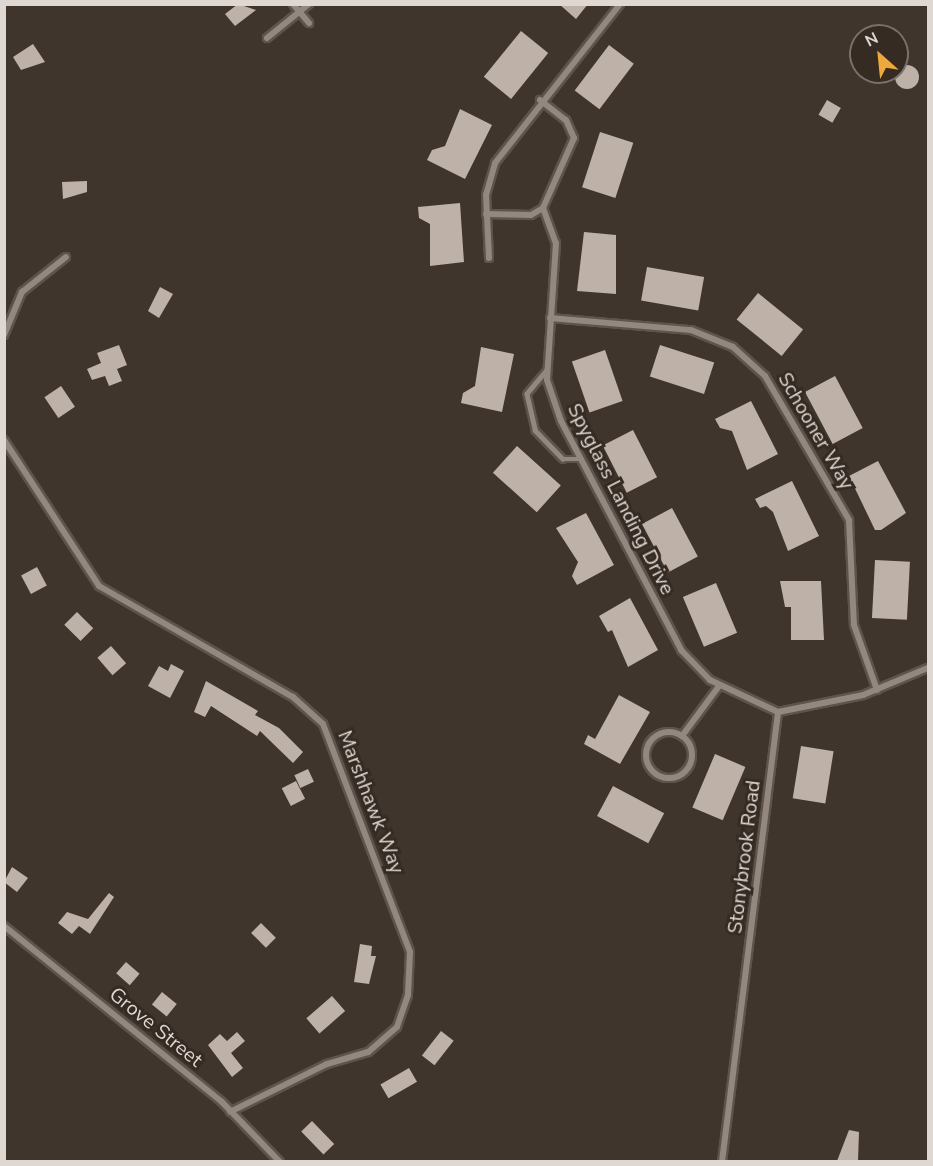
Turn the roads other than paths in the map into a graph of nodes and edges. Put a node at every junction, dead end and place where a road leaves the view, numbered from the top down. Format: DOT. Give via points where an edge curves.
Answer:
graph roads {
  1 [pos="293,4"];
  2 [pos="309,4"];
  3 [pos="620,4"];
  4 [pos="300,12"];
  5 [pos="309,23"];
  6 [pos="267,39"];
  7 [pos="540,100"];
  8 [pos="543,208"];
  9 [pos="486,214"];
  10 [pos="66,257"];
  11 [pos="489,258"];
  12 [pos="550,318"];
  13 [pos="4,335"];
  14 [pos="547,370"];
  15 [pos="4,440"];
  16 [pos="581,459"];
  17 [pos="928,668"];
  18 [pos="719,686"];
  19 [pos="877,690"];
  20 [pos="778,712"];
  21 [pos="682,736"];
  22 [pos="4,926"];
  23 [pos="230,1112"];
  24 [pos="280,1161"];
  25 [pos="722,1161"];
  1 -- 4 [label="street"];
  2 -- 4 [label="street"];
  3 -- 7 [label="street"];
  4 -- 5 [label="street"];
  4 -- 6 [label="street"];
  7 -- 8 [label="street" via="566,120 574,138"];
  7 -- 9 [label="street" via="495,164"];
  8 -- 9 [label="street" via="531,215"];
  8 -- 12 [label="street, Spyglass Landing Drive" via="556,243"];
  9 -- 11 [label="street"];
  10 -- 13 [label="street" via="22,292"];
  12 -- 14 [label="street, Spyglass Landing Drive"];
  12 -- 19 [label="street, Schooner Way" via="691,330 733,347 765,375 849,520 854,626"];
  14 -- 16 [label="street, Spyglass Landing Drive" via="561,421"];
  14 -- 16 [label="lane" via="528,394 535,430 564,459"];
  15 -- 23 [label="street, Marshhawk Way" via="99,586 293,697 323,724 410,952 408,995 397,1027 368,1052 327,1064"];
  16 -- 18 [label="street, Spyglass Landing Drive" via="671,633 693,664"];
  17 -- 19 [label="street"];
  18 -- 20 [label="street, Spyglass Landing Drive"];
  18 -- 21 [label="street"];
  19 -- 20 [label="street"];
  20 -- 25 [label="street, Stonybrook Road"];
  21 -- 21 [label="street" via="664,733 652,740 647,760 654,772 676,776 688,767 692,752"];
  22 -- 23 [label="street, Grove Street"];
  23 -- 24 [label="street, Grove Street"];
}
